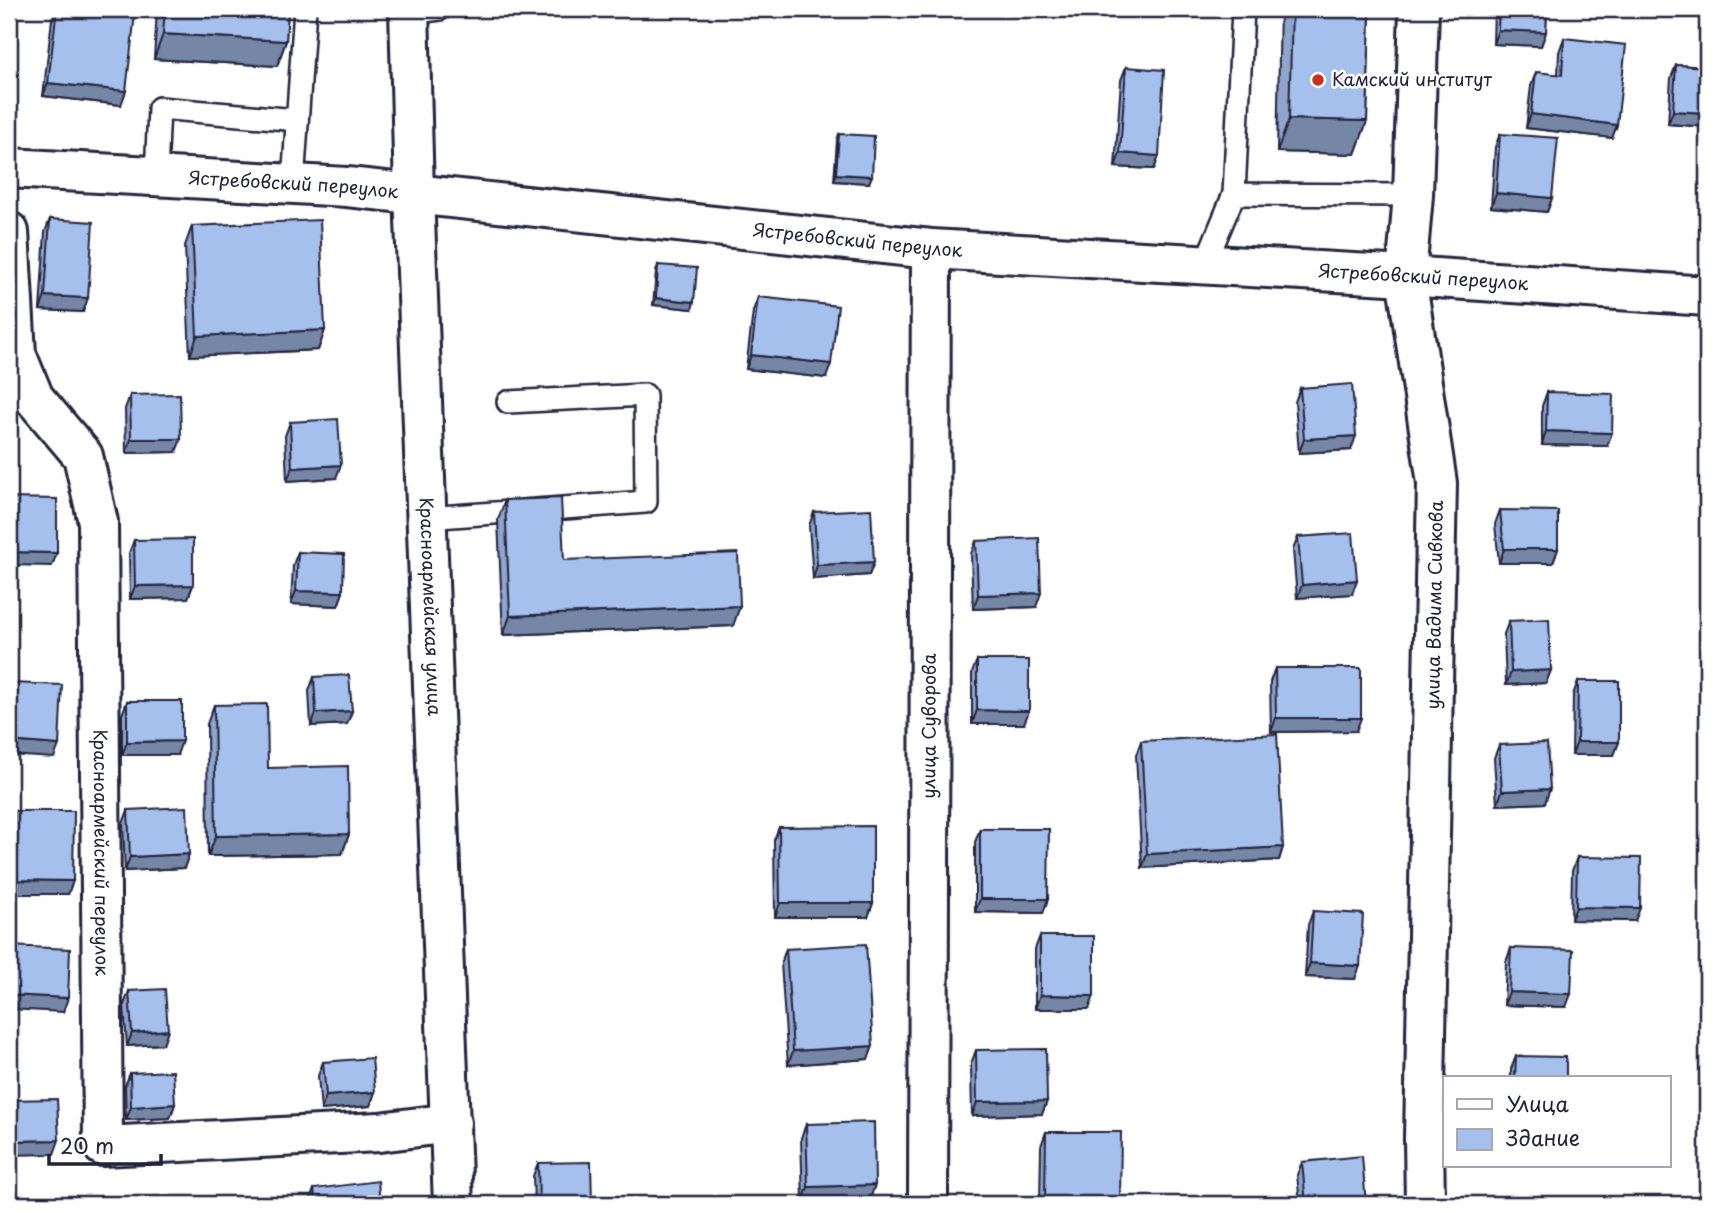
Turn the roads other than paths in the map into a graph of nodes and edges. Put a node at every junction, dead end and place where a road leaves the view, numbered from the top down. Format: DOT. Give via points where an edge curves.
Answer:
graph roads {
  1 [pos="305,9"];
  2 [pos="1243,9"];
  3 [pos="1419,9"];
  4 [pos="419,10"];
  5 [pos="297,120"];
  6 [pos="9,168"];
  7 [pos="156,175"];
  8 [pos="293,183"];
  9 [pos="414,193"];
  10 [pos="1234,194"];
  11 [pos="1413,195"];
  12 [pos="9,232"];
  13 [pos="931,249"];
  14 [pos="1205,264"];
  15 [pos="1406,276"];
  16 [pos="1707,296"];
  17 [pos="508,402"];
  18 [pos="426,519"];
  19 [pos="451,1123"];
  20 [pos="453,1204"];
  21 [pos="928,1204"];
  22 [pos="1425,1204"];
  1 -- 5 [label="lane"];
  2 -- 10 [label="lane"];
  3 -- 11 [label="street, улица Вадима Сивкова"];
  4 -- 9 [label="street, Красноармейская улица"];
  5 -- 7 [label="lane" via="159,108"];
  5 -- 8 [label="lane"];
  6 -- 7 [label="street, Ястребовский переулок"];
  7 -- 8 [label="street, Ястребовский переулок"];
  8 -- 9 [label="street, Ястребовский переулок"];
  9 -- 13 [label="street, Ястребовский переулок"];
  9 -- 18 [label="street, Красноармейская улица"];
  10 -- 11 [label="lane"];
  10 -- 14 [label="lane"];
  11 -- 15 [label="street, улица Вадима Сивкова"];
  12 -- 19 [label="street, Красноармейский переулок" via="16,354 34,398 83,456 98,523 103,1146 379,1132"];
  13 -- 14 [label="street, Ястребовский переулок"];
  13 -- 21 [label="street, улица Суворова"];
  14 -- 15 [label="street, Ястребовский переулок"];
  15 -- 16 [label="street, Ястребовский переулок"];
  15 -- 22 [label="street, улица Вадима Сивкова" via="1437,483"];
  17 -- 18 [label="lane" via="645,395 646,502"];
  18 -- 19 [label="street, Красноармейская улица"];
  19 -- 20 [label="street, Красноармейская улица"];
}
